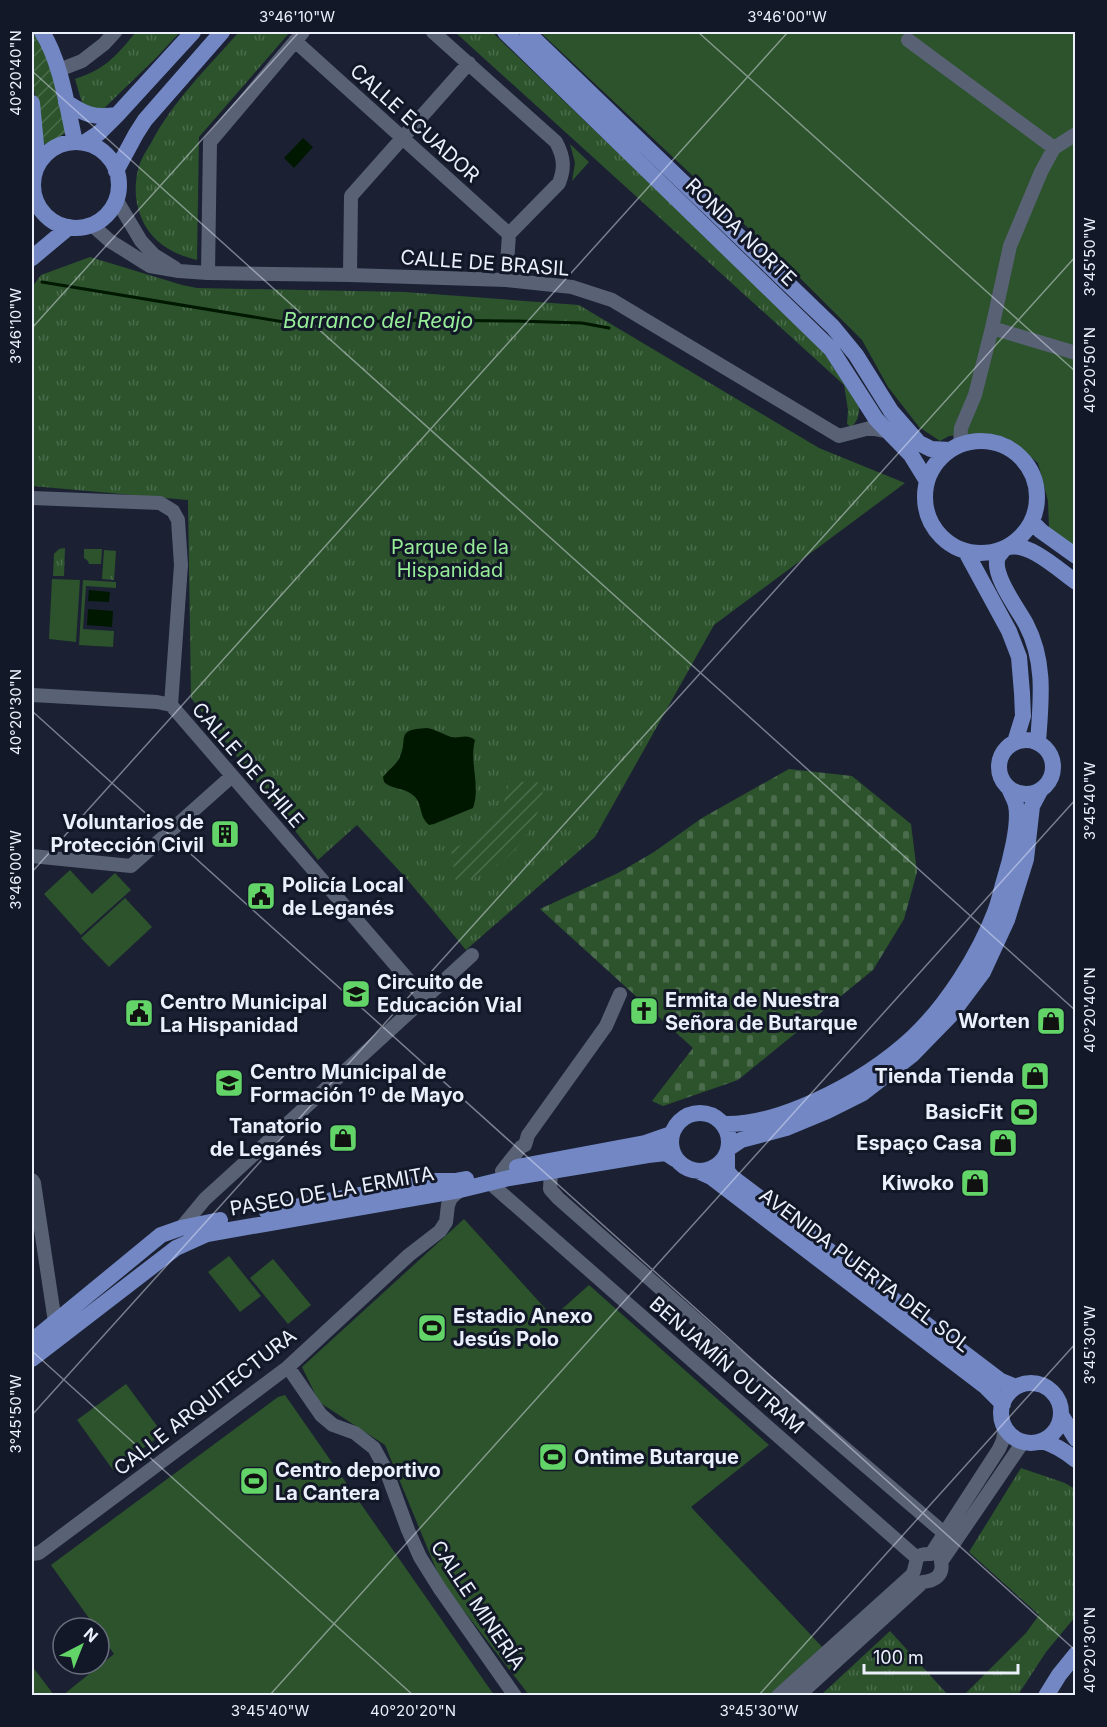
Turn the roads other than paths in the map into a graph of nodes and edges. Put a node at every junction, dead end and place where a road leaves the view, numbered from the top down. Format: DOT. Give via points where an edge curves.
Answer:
graph roads {
  1 [pos="42,32"];
  2 [pos="115,32"];
  3 [pos="193,32"];
  4 [pos="222,32"];
  5 [pos="433,32"];
  6 [pos="505,32"];
  7 [pos="527,32"];
  8 [pos="299,36"];
  9 [pos="908,40"];
  10 [pos="469,63"];
  11 [pos="59,70"];
  12 [pos="66,102"];
  13 [pos="32,103"];
  14 [pos="117,116"];
  15 [pos="1076,134"];
  16 [pos="403,137"];
  17 [pos="80,143"];
  18 [pos="1054,148"];
  19 [pos="38,165"];
  20 [pos="116,171"];
  21 [pos="33,198"];
  22 [pos="116,199"];
  23 [pos="92,225"];
  24 [pos="69,227"];
  25 [pos="509,234"];
  26 [pos="32,258"];
  27 [pos="179,271"];
  28 [pos="208,273"];
  29 [pos="351,275"];
  30 [pos="506,280"];
  31 [pos="992,328"];
  32 [pos="1076,353"];
  33 [pos="865,402"];
  34 [pos="856,432"];
  35 [pos="889,432"];
  36 [pos="955,447"];
  37 [pos="927,481"];
  38 [pos="32,498"];
  39 [pos="1032,522"];
  40 [pos="1007,548"];
  41 [pos="966,552"];
  42 [pos="1076,556"];
  43 [pos="1076,582"];
  44 [pos="32,695"];
  45 [pos="171,705"];
  46 [pos="1015,742"];
  47 [pos="1038,742"];
  48 [pos="232,776"];
  49 [pos="1009,788"];
  50 [pos="1040,791"];
  51 [pos="32,856"];
  52 [pos="472,955"];
  53 [pos="620,994"];
  54 [pos="424,998"];
  55 [pos="723,1124"];
  56 [pos="671,1134"];
  57 [pos="525,1145"];
  58 [pos="728,1152"];
  59 [pos="675,1159"];
  60 [pos="548,1166"];
  61 [pos="510,1172"];
  62 [pos="700,1172"];
  63 [pos="32,1180"];
  64 [pos="490,1183"];
  65 [pos="460,1190"];
  66 [pos="205,1199"];
  67 [pos="510,1201"];
  68 [pos="217,1221"];
  69 [pos="181,1228"];
  70 [pos="55,1322"];
  71 [pos="32,1341"];
  72 [pos="32,1359"];
  73 [pos="288,1368"];
  74 [pos="1016,1388"];
  75 [pos="1003,1404"];
  76 [pos="1061,1415"];
  77 [pos="1005,1428"];
  78 [pos="1076,1439"];
  79 [pos="1042,1441"];
  80 [pos="1023,1442"];
  81 [pos="1076,1460"];
  82 [pos="944,1533"];
  83 [pos="32,1554"];
  84 [pos="936,1558"];
  85 [pos="916,1564"];
  86 [pos="925,1581"];
  87 [pos="1076,1654"];
  88 [pos="515,1695"];
  89 [pos="778,1695"];
  90 [pos="798,1695"];
  91 [pos="1046,1695"];
  1 -- 11 [label="main road"];
  2 -- 11 [label="street" via="82,61"];
  3 -- 14 [label="main road"];
  4 -- 20 [label="main road" via="146,120"];
  5 -- 10 [label="street"];
  6 -- 33 [label="main road, RONDA NORTE" via="831,349"];
  7 -- 36 [label="main road, RONDA NORTE" via="833,327 891,411 919,443 931,449"];
  8 -- 16 [label="street, CALLE ECUADOR"];
  8 -- 28 [label="street" via="210,141"];
  9 -- 18 [label="street"];
  10 -- 16 [label="street"];
  10 -- 25 [label="street" via="556,142 564,162 559,183"];
  11 -- 12 [label="main road"];
  12 -- 14 [label="main road" via="87,115"];
  12 -- 17 [label="main road"];
  13 -- 19 [label="main road"];
  14 -- 17 [label="main road" via="99,133"];
  15 -- 18 [label="street"];
  16 -- 25 [label="street, CALLE ECUADOR"];
  16 -- 29 [label="street" via="351,196"];
  17 -- 19 [label="main road" via="54,148"];
  17 -- 20 [label="main road" via="104,153"];
  18 -- 31 [label="street" via="1010,246"];
  19 -- 21 [label="main road"];
  20 -- 22 [label="main road"];
  21 -- 24 [label="main road" via="47,216"];
  22 -- 23 [label="main road" via="107,214"];
  22 -- 27 [label="street, CALLE DE BRASIL" via="141,241"];
  23 -- 24 [label="main road"];
  23 -- 27 [label="street, CALLE DE BRASIL" via="150,266"];
  24 -- 26 [label="main road"];
  25 -- 30 [label="street"];
  27 -- 28 [label="street, CALLE DE BRASIL"];
  28 -- 29 [label="street, CALLE DE BRASIL"];
  29 -- 30 [label="street, CALLE DE BRASIL"];
  30 -- 34 [label="street, CALLE DE BRASIL" via="572,287 612,300 839,436"];
  31 -- 32 [label="street"];
  31 -- 36 [label="street" via="975,395"];
  33 -- 34 [label="street"];
  33 -- 35 [label="main road, RONDA NORTE"];
  34 -- 35 [label="street, CALLE DE BRASIL" via="870,428"];
  35 -- 37 [label="main road, RONDA NORTE" via="911,455"];
  36 -- 37 [label="main road" via="934,466"];
  36 -- 39 [label="main road, RONDA NORTE" via="976,441 993,442 1022,458 1037,487"];
  37 -- 41 [label="main road" via="925,503 932,525 946,542"];
  38 -- 45 [label="street, CALLE DE CHILE" via="160,503 173,511 178,520 181,565"];
  39 -- 40 [label="main road"];
  39 -- 42 [label="main road"];
  40 -- 41 [label="main road" via="985,554"];
  40 -- 43 [label="main road" via="1016,545 1029,549"];
  40 -- 47 [label="main road" via="998,556 997,565 1037,654 1042,688"];
  41 -- 46 [label="main road" via="1019,657 1023,716"];
  44 -- 45 [label="street"];
  45 -- 48 [label="street, CALLE DE CHILE"];
  46 -- 47 [label="main road"];
  46 -- 49 [label="main road" via="1001,755 999,764 999,773"];
  47 -- 50 [label="main road" via="1049,752 1053,766 1050,780"];
  48 -- 51 [label="street" via="131,866"];
  48 -- 54 [label="street, CALLE DE CHILE"];
  49 -- 50 [label="main road" via="1024,794"];
  49 -- 55 [label="main road" via="1016,805 1016,821 1005,879 995,912 972,961 946,999 914,1036 873,1069 835,1091 772,1118"];
  50 -- 58 [label="main road" via="1032,806 1026,859 1007,920 983,972 950,1016 912,1055 863,1093 786,1128 741,1140"];
  52 -- 54 [label="street"];
  53 -- 57 [label="street" via="606,1026 528,1135"];
  54 -- 66 [label="street"];
  55 -- 56 [label="main road" via="709,1114 692,1114 678,1122"];
  55 -- 58 [label="main road" via="729,1140"];
  56 -- 59 [label="main road" via="670,1147"];
  56 -- 60 [label="main road, PASEO DE LA ERMITA"];
  57 -- 60 [label="street" via="531,1155"];
  57 -- 61 [label="street"];
  58 -- 62 [label="main road" via="716,1167"];
  58 -- 74 [label="main road, AVENIDA PUERTA DEL SOL" via="732,1178 1001,1381"];
  59 -- 60 [label="main road, PASEO DE LA ERMITA" via="666,1153"];
  59 -- 62 [label="main road"];
  60 -- 61 [label="main road, PASEO DE LA ERMITA"];
  60 -- 82 [label="street, BENJAMÍN OUTRAM" via="550,1190 558,1198"];
  61 -- 64 [label="main road, PASEO DE LA ERMITA"];
  61 -- 67 [label="street"];
  61 -- 68 [label="main road, PASEO DE LA ERMITA" via="435,1181"];
  62 -- 75 [label="main road, AVENIDA PUERTA DEL SOL" via="986,1387"];
  63 -- 70 [label="street"];
  64 -- 65 [label="main road, PASEO DE LA ERMITA"];
  64 -- 67 [label="street, BENJAMÍN OUTRAM"];
  65 -- 72 [label="main road, PASEO DE LA ERMITA" via="207,1234 176,1248"];
  65 -- 73 [label="street, CALLE ARQUITECTURA" via="451,1198 440,1231"];
  66 -- 68 [label="street" via="207,1216"];
  66 -- 69 [label="street"];
  67 -- 85 [label="street, BENJAMÍN OUTRAM"];
  68 -- 69 [label="main road, PASEO DE LA ERMITA"];
  69 -- 70 [label="main road, PASEO DE LA ERMITA" via="161,1235"];
  70 -- 71 [label="main road, PASEO DE LA ERMITA"];
  73 -- 83 [label="street, CALLE ARQUITECTURA" via="39,1553"];
  73 -- 88 [label="street, CALLE MINERÍA" via="321,1415 374,1448 420,1557"];
  74 -- 75 [label="main road"];
  74 -- 76 [label="main road" via="1031,1383 1047,1387 1058,1399"];
  75 -- 77 [label="main road"];
  76 -- 78 [label="main road"];
  76 -- 79 [label="main road" via="1055,1431"];
  77 -- 80 [label="main road"];
  77 -- 82 [label="street" via="999,1449"];
  79 -- 80 [label="main road"];
  79 -- 81 [label="main road" via="1063,1449"];
  80 -- 84 [label="street"];
  82 -- 84 [label="street"];
  84 -- 85 [label="street" via="925,1553"];
  84 -- 86 [label="street" via="942,1570 931,1581"];
  85 -- 86 [label="street" via="917,1577"];
  85 -- 89 [label="street" via="912,1575"];
  86 -- 90 [label="street"];
  87 -- 91 [label="main road"];
}
